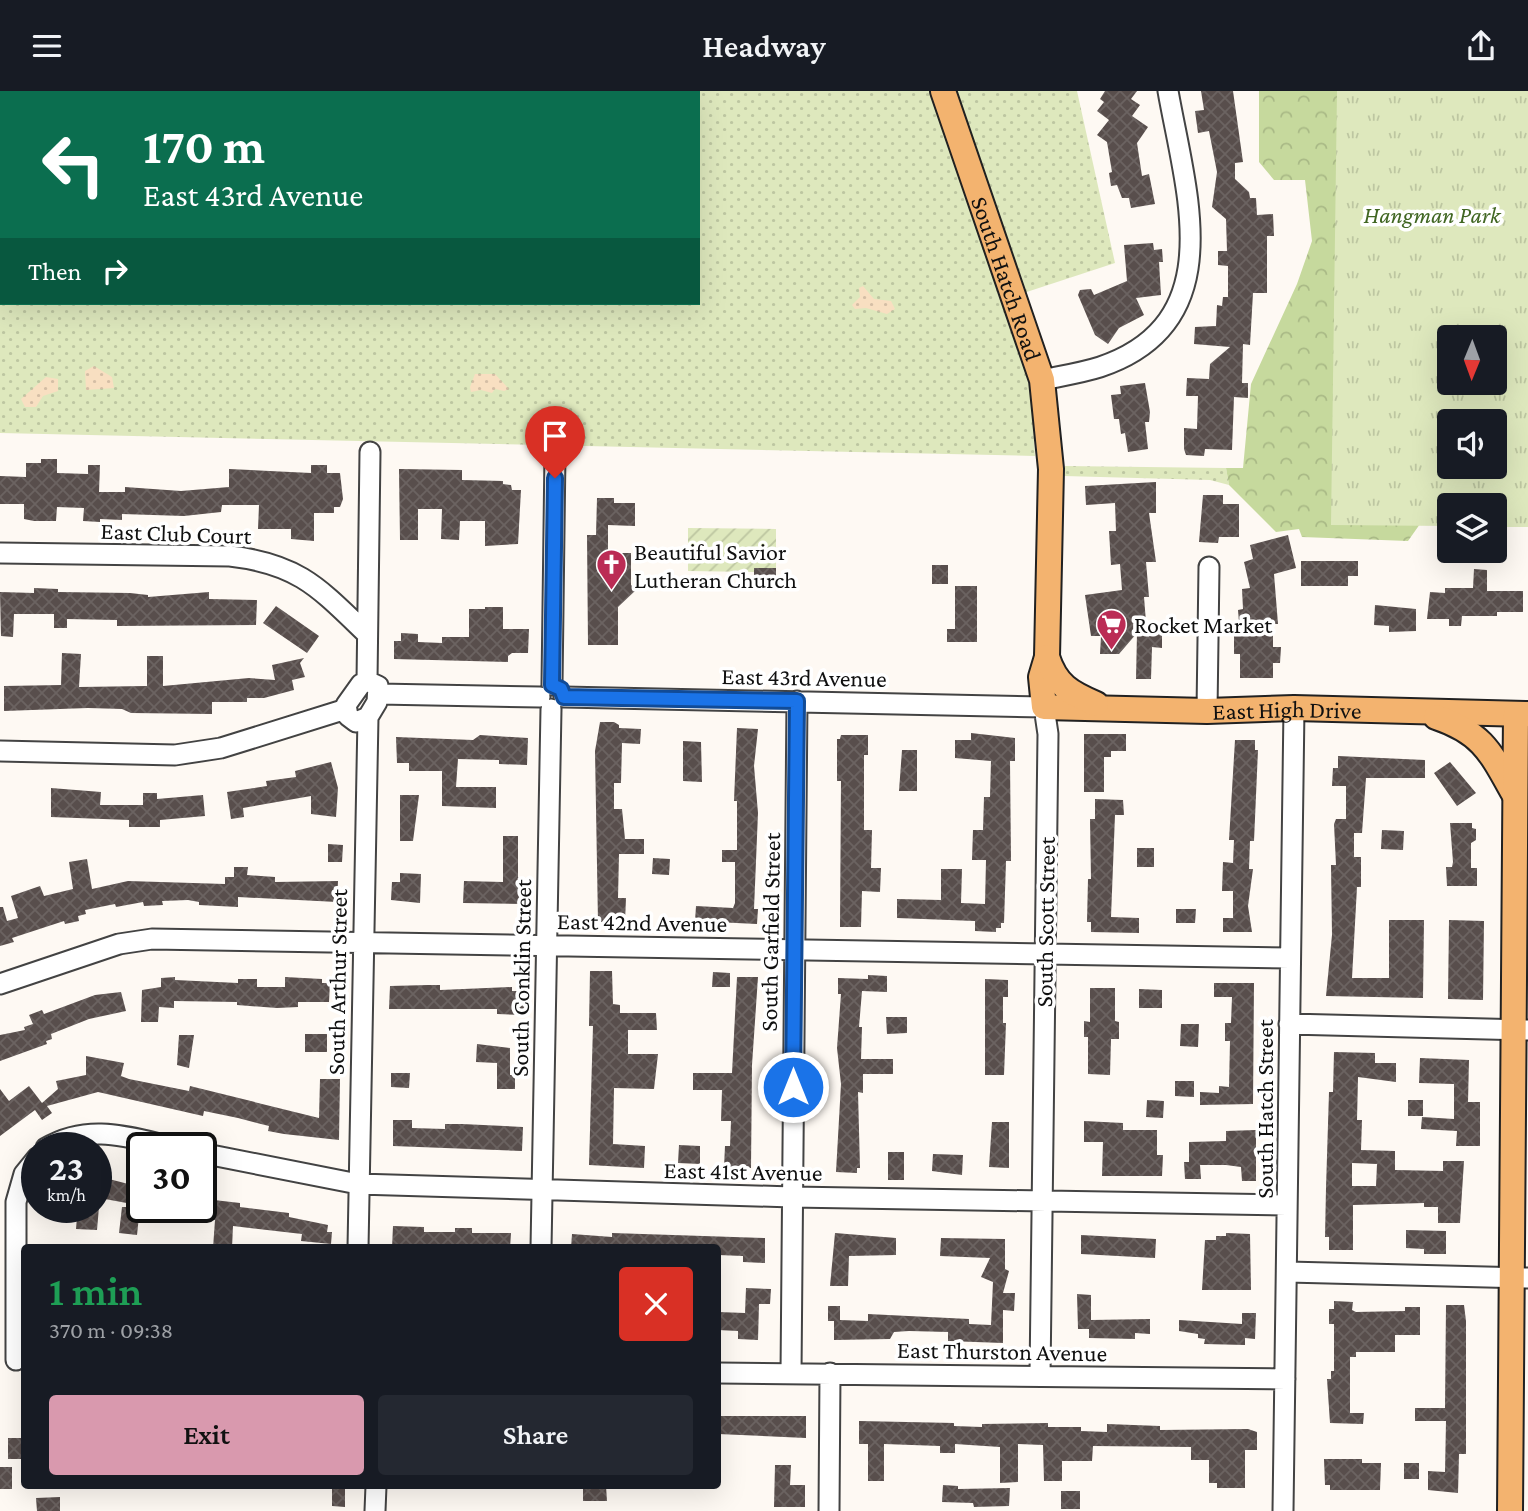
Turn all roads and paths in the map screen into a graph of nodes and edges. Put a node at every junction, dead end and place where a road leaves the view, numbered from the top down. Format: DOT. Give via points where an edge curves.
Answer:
graph roads {
  1 [pos="943,91"];
  2 [pos="1168,91"];
  3 [pos="1042,380"];
  4 [pos="370,452"];
  5 [pos="555,453"];
  6 [pos="1051,469"];
  7 [pos="0,552"];
  8 [pos="1209,567"];
  9 [pos="367,633"];
  10 [pos="1047,657"];
  11 [pos="373,687"];
  12 [pos="552,697"];
  13 [pos="797,701"];
  14 [pos="1044,707"];
  15 [pos="1293,708"];
  16 [pos="346,709"];
  17 [pos="1109,709"];
  18 [pos="1207,711"];
  19 [pos="1419,711"];
  20 [pos="1522,714"];
  21 [pos="368,717"];
  22 [pos="0,751"];
  23 [pos="1516,797"];
  24 [pos="362,941"];
  25 [pos="546,945"];
  26 [pos="794,949"];
  27 [pos="1044,953"];
  28 [pos="1290,958"];
  29 [pos="0,984"];
  30 [pos="1289,1024"];
  31 [pos="1521,1030"];
  32 [pos="217,1156"];
  33 [pos="21,1184"];
  34 [pos="358,1184"];
  35 [pos="541,1191"];
  36 [pos="792,1197"];
  37 [pos="1042,1201"];
  38 [pos="1287,1205"];
  39 [pos="358,1244"];
  40 [pos="541,1244"];
  41 [pos="1288,1272"];
  42 [pos="1520,1278"];
  43 [pos="13,1360"];
  44 [pos="721,1373"];
  45 [pos="791,1373"];
  46 [pos="830,1373"];
  47 [pos="1040,1376"];
  48 [pos="1285,1379"];
  49 [pos="376,1489"];
  50 [pos="375,1511"];
  51 [pos="829,1511"];
  52 [pos="1283,1511"];
  53 [pos="1510,1511"];
  1 -- 3 [label="main road, South Hatch Road"];
  2 -- 3 [label="street" via="1191,223 1191,258 1175,311 1140,348 1100,367"];
  3 -- 6 [label="main road, South Hatch Road"];
  4 -- 9 [label="street"];
  5 -- 12 [label="street, South Conklin Street"];
  6 -- 10 [label="main road, South Scott Street"];
  7 -- 9 [label="street, East Club Court" via="261,560 304,577"];
  8 -- 18 [label="street"];
  9 -- 11 [label="street"];
  10 -- 14 [label="main road, South Scott Street" via="1041,677"];
  10 -- 17 [label="main road" via="1063,688"];
  11 -- 12 [label="street, East 43rd Avenue"];
  11 -- 16 [label="street" via="349,700"];
  11 -- 21 [label="street"];
  12 -- 13 [label="street, East 43rd Avenue"];
  12 -- 25 [label="street, South Conklin Street"];
  13 -- 14 [label="street, East 43rd Avenue"];
  13 -- 26 [label="street, South Garfield Street"];
  14 -- 17 [label="main road, East High Drive"];
  14 -- 27 [label="street, South Scott Street" via="1048,734"];
  15 -- 18 [label="main road, East High Drive"];
  15 -- 19 [label="main road, East High Drive"];
  15 -- 28 [label="street, South Hatch Street"];
  16 -- 21 [label="street" via="356,722"];
  16 -- 22 [label="street" via="221,748 175,755"];
  17 -- 18 [label="main road, East High Drive"];
  19 -- 20 [label="main road, East High Drive"];
  19 -- 23 [label="main road" via="1455,723 1480,739"];
  20 -- 23 [label="main road"];
  21 -- 24 [label="street, South Arthur Street"];
  23 -- 31 [label="main road"];
  24 -- 25 [label="street, East 42nd Avenue"];
  24 -- 29 [label="street, East 42nd Avenue" via="152,939 120,944"];
  24 -- 34 [label="street, South Arthur Street"];
  25 -- 26 [label="street, East 42nd Avenue"];
  25 -- 35 [label="street, South Conklin Street"];
  26 -- 27 [label="street, East 42nd Avenue"];
  26 -- 36 [label="street, South Garfield Street"];
  27 -- 28 [label="street, East 42nd Avenue"];
  27 -- 37 [label="street, South Scott Street"];
  28 -- 30 [label="street, South Hatch Street"];
  30 -- 31 [label="street"];
  30 -- 38 [label="street, South Hatch Street"];
  31 -- 42 [label="main road"];
  32 -- 34 [label="street, East 41st Avenue"];
  33 -- 43 [label="street" via="16,1202"];
  34 -- 35 [label="street, East 41st Avenue"];
  34 -- 39 [label="street, South Arthur Street"];
  35 -- 36 [label="street, East 41st Avenue"];
  35 -- 40 [label="street, South Conklin Street"];
  36 -- 37 [label="street, East 41st Avenue"];
  36 -- 45 [label="street, South Garfield Street"];
  37 -- 38 [label="street, East 41st Avenue"];
  37 -- 47 [label="street, South Scott Street"];
  38 -- 41 [label="street, South Hatch Street"];
  41 -- 42 [label="street"];
  41 -- 48 [label="street, South Hatch Street"];
  42 -- 53 [label="main road"];
  44 -- 45 [label="street, East Thurston Avenue"];
  45 -- 46 [label="street, East Thurston Avenue"];
  46 -- 47 [label="street, East Thurston Avenue"];
  46 -- 51 [label="street"];
  47 -- 48 [label="street, East Thurston Avenue"];
  48 -- 52 [label="street, South Hatch Street"];
  49 -- 50 [label="street"];
}
